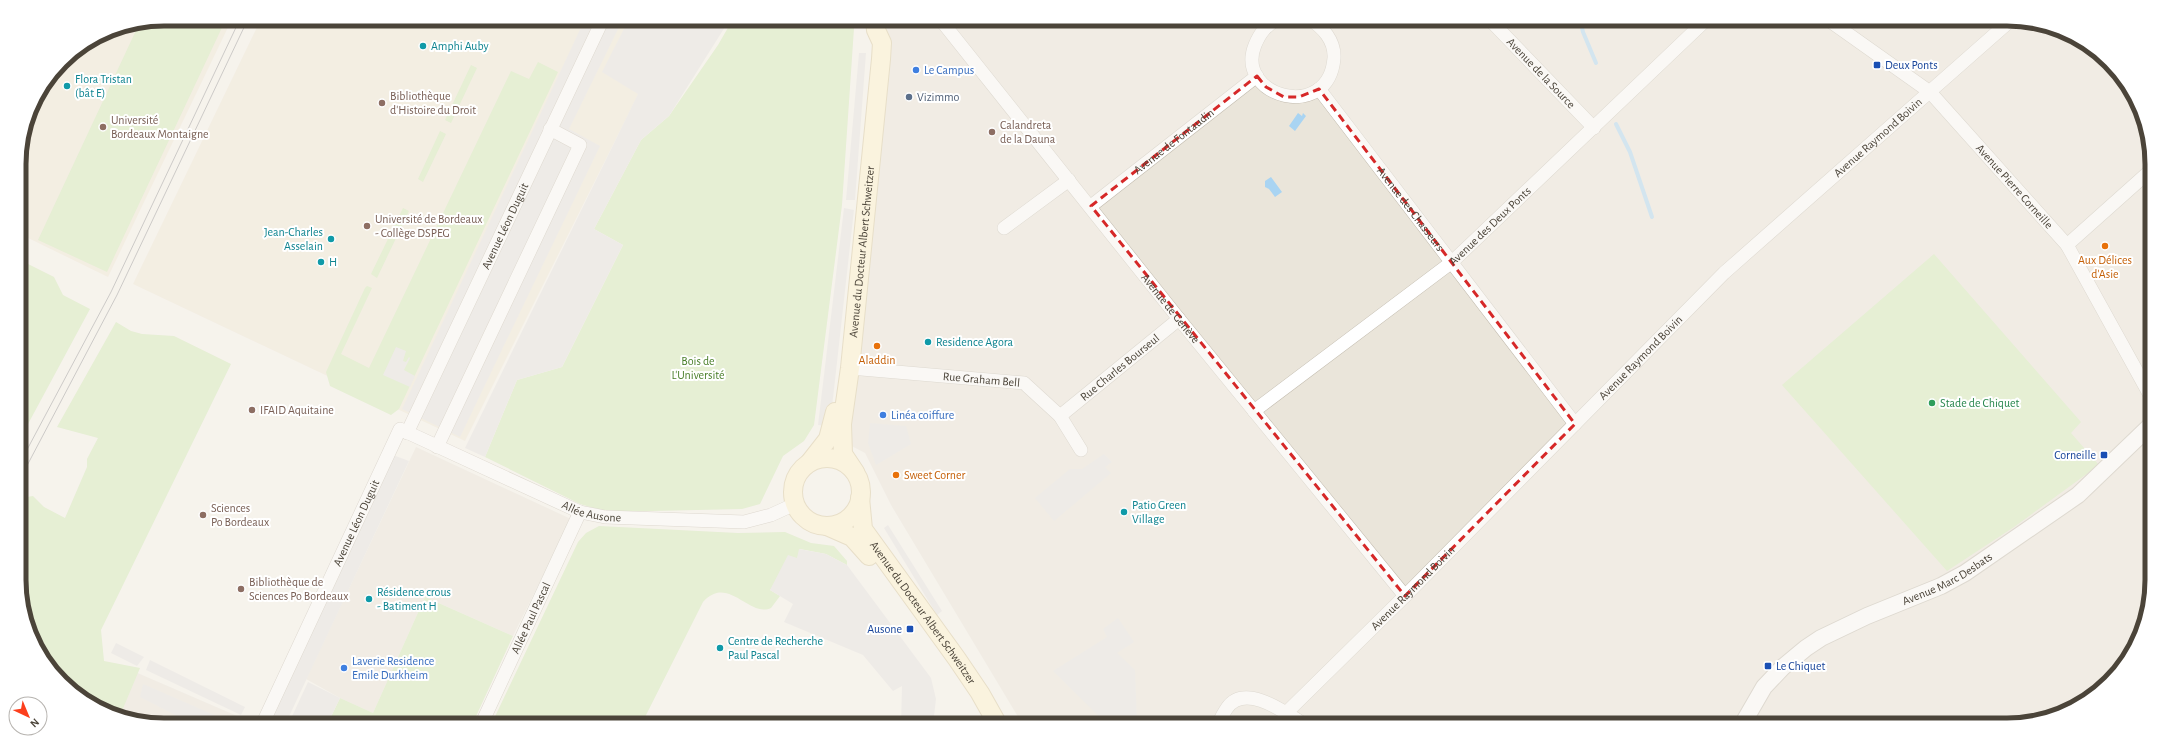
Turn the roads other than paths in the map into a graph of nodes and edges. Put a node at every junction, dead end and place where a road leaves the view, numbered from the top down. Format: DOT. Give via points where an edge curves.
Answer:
graph roads {
  1 [pos="600,26"];
  2 [pos="876,26"];
  3 [pos="876,26"];
  4 [pos="946,26"];
  5 [pos="1266,26"];
  6 [pos="1327,26"];
  7 [pos="1496,26"];
  8 [pos="1700,26"];
  9 [pos="1837,26"];
  10 [pos="2004,26"];
  11 [pos="1257,76"];
  12 [pos="1319,89"];
  13 [pos="1930,92"];
  14 [pos="1594,128"];
  15 [pos="550,129"];
  16 [pos="2145,175"];
  17 [pos="1068,180"];
  18 [pos="1091,206"];
  19 [pos="1004,228"];
  20 [pos="2067,245"];
  21 [pos="1452,262"];
  22 [pos="1179,319"];
  23 [pos="850,368"];
  24 [pos="2145,384"];
  25 [pos="1254,411"];
  26 [pos="1060,416"];
  27 [pos="1575,424"];
  28 [pos="404,431"];
  29 [pos="2145,431"];
  30 [pos="437,446"];
  31 [pos="1082,450"];
  32 [pos="810,462"];
  33 [pos="855,472"];
  34 [pos="860,498"];
  35 [pos="795,504"];
  36 [pos="580,512"];
  37 [pos="827,526"];
  38 [pos="1405,596"];
  39 [pos="1286,713"];
  40 [pos="265,718"];
  41 [pos="484,718"];
  42 [pos="984,718"];
  43 [pos="994,718"];
  44 [pos="1223,718"];
  45 [pos="1294,718"];
  46 [pos="1746,718"];
  1 -- 15 [label="street, Avenue Léon Duguit"];
  2 -- 23 [label="main road, Avenue du Docteur Albert Schweitzer" via="882,43 881,59"];
  3 -- 32 [label="main road, Avenue du Docteur Albert Schweitzer" via="870,43 859,198 842,367 833,424 828,439"];
  4 -- 17 [label="street, Avenue de Genève"];
  5 -- 11 [label="street" via="1259,34 1253,50 1253,64"];
  6 -- 12 [label="street" via="1334,54 1333,65 1328,78"];
  7 -- 14 [label="street, Avenue de la Source"];
  8 -- 14 [label="street, Avenue des Deux Ponts"];
  9 -- 13 [label="street, Avenue Pierre Corneille"];
  10 -- 13 [label="street, Avenue Raymond Boivin"];
  11 -- 12 [label="street" via="1266,87 1284,97 1299,97"];
  11 -- 18 [label="street, Avenue de Fontaudin"];
  12 -- 21 [label="street, Avenue des Chasseurs"];
  13 -- 20 [label="street, Avenue Pierre Corneille"];
  13 -- 27 [label="street, Avenue Raymond Boivin" via="1724,273"];
  14 -- 21 [label="street, Avenue des Deux Ponts"];
  15 -- 28 [label="street, Avenue Léon Duguit"];
  15 -- 30 [label="street" via="580,145"];
  16 -- 20 [label="street"];
  17 -- 18 [label="street, Avenue de Genève"];
  17 -- 19 [label="street"];
  18 -- 22 [label="street, Avenue de Genève"];
  20 -- 24 [label="street, Avenue Pierre Corneille"];
  21 -- 25 [label="street, Avenue des Deux Ponts"];
  21 -- 27 [label="street, Avenue des Chasseurs"];
  22 -- 25 [label="street, Avenue de Genève"];
  22 -- 26 [label="street, Rue Charles Bourseul"];
  23 -- 26 [label="street, Rue Graham Bell" via="1024,383"];
  23 -- 33 [label="main road, Avenue du Docteur Albert Schweitzer" via="842,441 843,454"];
  25 -- 38 [label="street, Avenue de Genève"];
  26 -- 31 [label="street, Rue Graham Bell"];
  27 -- 38 [label="street, Avenue Raymond Boivin"];
  28 -- 30 [label="street, Allée Ausone"];
  28 -- 40 [label="street, Avenue Léon Duguit"];
  29 -- 46 [label="street, Avenue Marc Desbats" via="2078,495 1965,573 1941,586 1866,616 1806,648 1782,667 1764,687"];
  30 -- 36 [label="street, Allée Ausone"];
  32 -- 33 [label="main road" via="819,458 834,459 848,464"];
  32 -- 35 [label="main road" via="802,468 793,485"];
  33 -- 34 [label="main road" via="859,480"];
  34 -- 37 [label="main road" via="849,518"];
  34 -- 43 [label="main road, Avenue du Docteur Albert Schweitzer" via="863,529 965,670"];
  35 -- 36 [label="street, Allée Ausone" via="771,515 744,522 617,518"];
  35 -- 37 [label="main road" via="808,520"];
  36 -- 41 [label="street, Allée Paul Pascal"];
  37 -- 42 [label="main road, Avenue du Docteur Albert Schweitzer" via="845,532 860,543 951,664"];
  38 -- 39 [label="street, Avenue Raymond Boivin"];
  39 -- 44 [label="street" via="1262,700 1243,697 1229,706"];
  39 -- 45 [label="street"];
}
